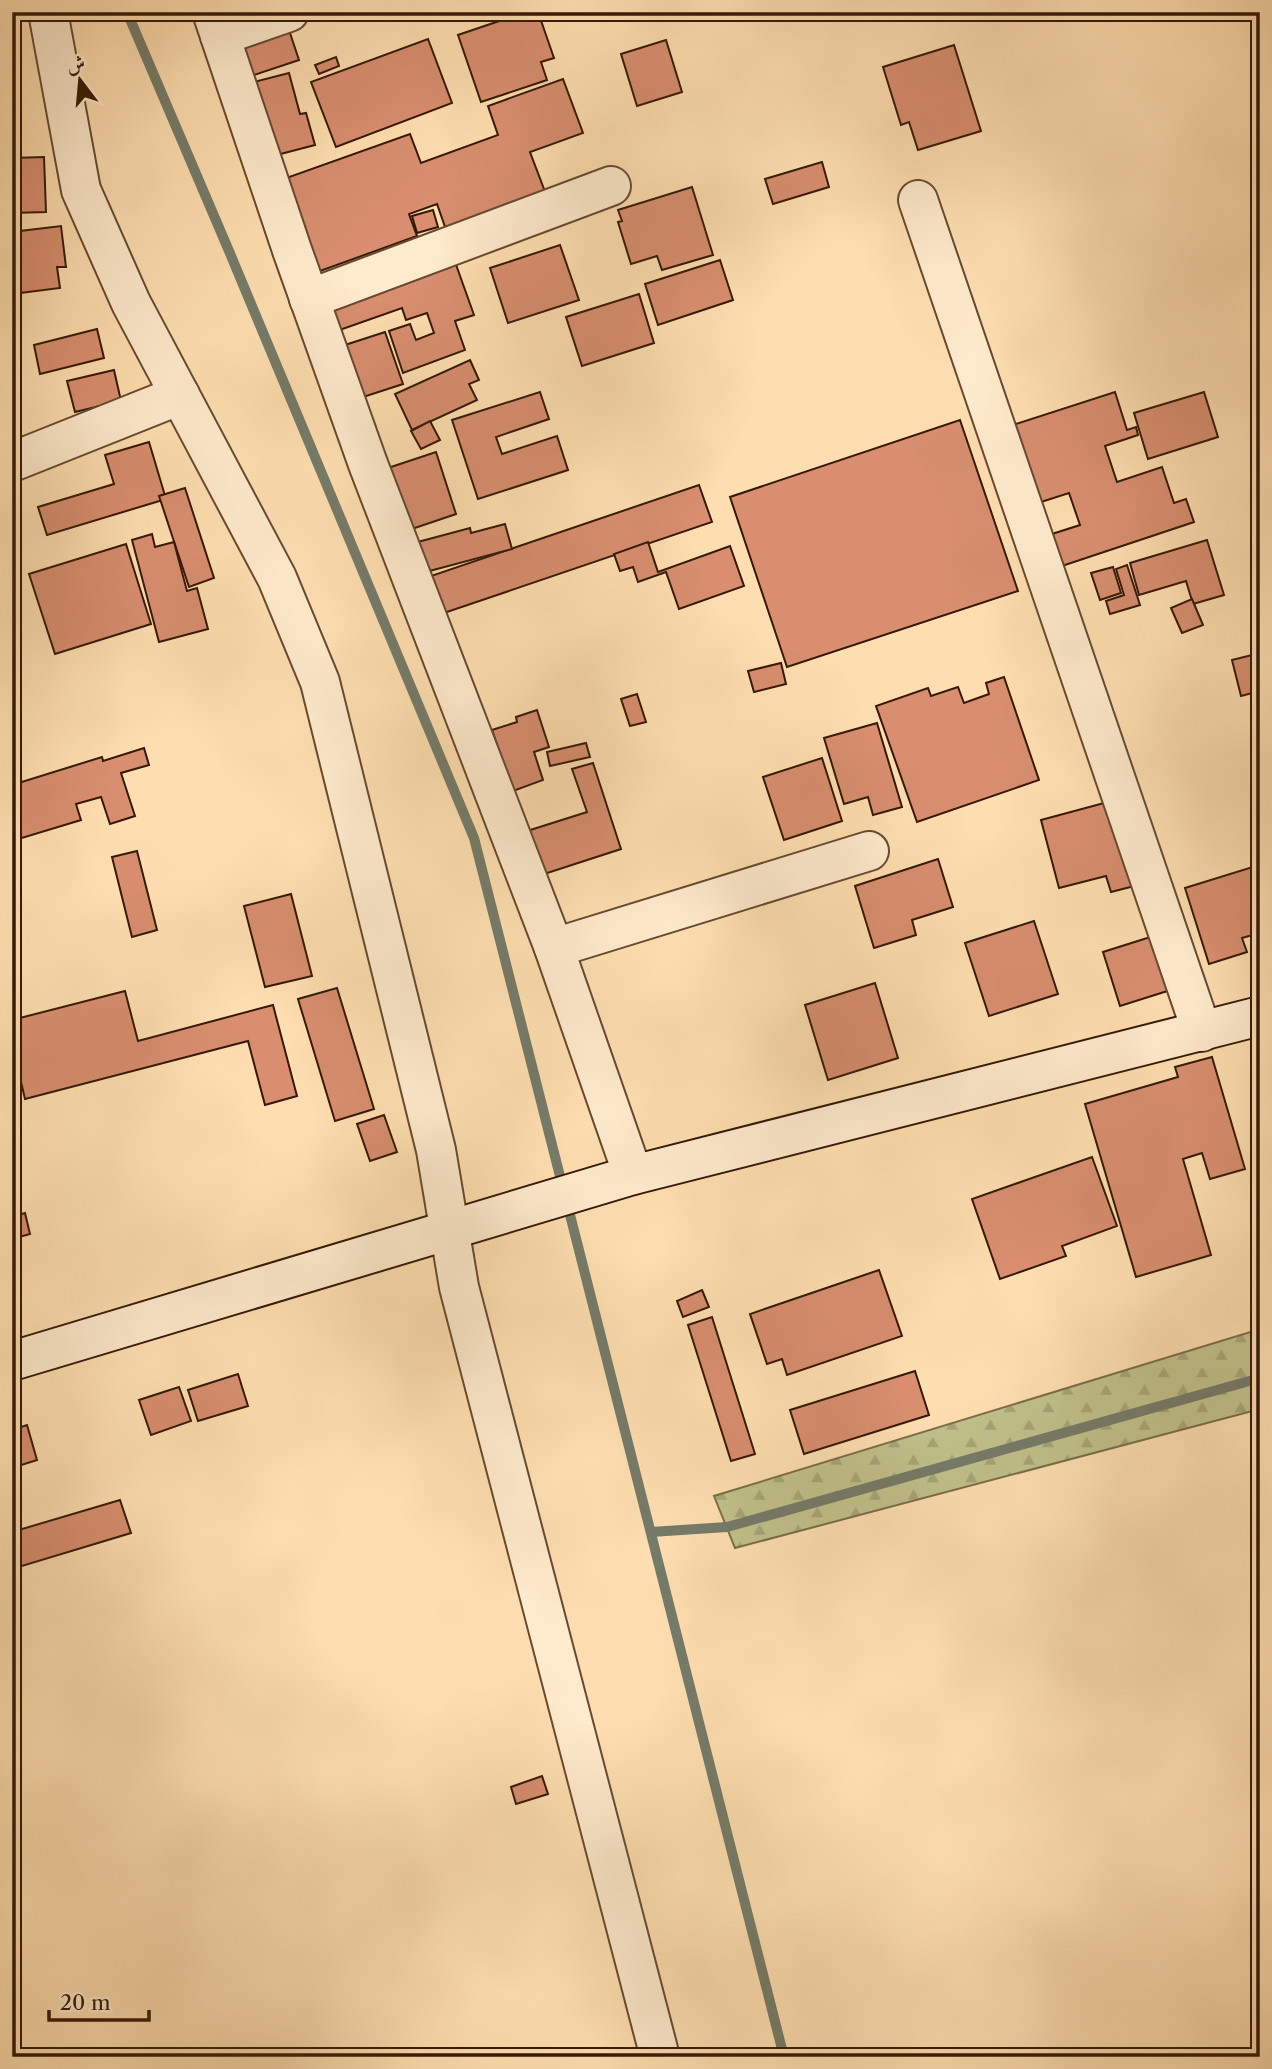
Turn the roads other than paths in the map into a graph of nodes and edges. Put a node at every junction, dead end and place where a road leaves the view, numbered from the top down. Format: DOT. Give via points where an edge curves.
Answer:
graph roads {
  1 [pos="48,12"];
  2 [pos="289,12"];
  3 [pos="216,24"];
  4 [pos="611,186"];
  5 [pos="918,200"];
  6 [pos="309,299"];
  7 [pos="180,395"];
  8 [pos="12,462"];
  9 [pos="869,851"];
  10 [pos="554,948"];
  11 [pos="1260,1016"];
  12 [pos="1202,1032"];
  13 [pos="626,1177"];
  14 [pos="450,1230"];
  15 [pos="12,1361"];
  16 [pos="660,2057"];
  1 -- 7 [label="street" via="81,190 126,293"];
  2 -- 3 [label="street"];
  3 -- 6 [label="street"];
  4 -- 6 [label="street"];
  5 -- 12 [label="street"];
  6 -- 10 [label="street"];
  7 -- 8 [label="street"];
  7 -- 14 [label="street" via="277,578 320,682 436,1150"];
  9 -- 10 [label="street"];
  10 -- 13 [label="street"];
  11 -- 12 [label="street"];
  12 -- 13 [label="street"];
  13 -- 14 [label="street"];
  14 -- 15 [label="street"];
  14 -- 16 [label="street" via="460,1287"];
}
